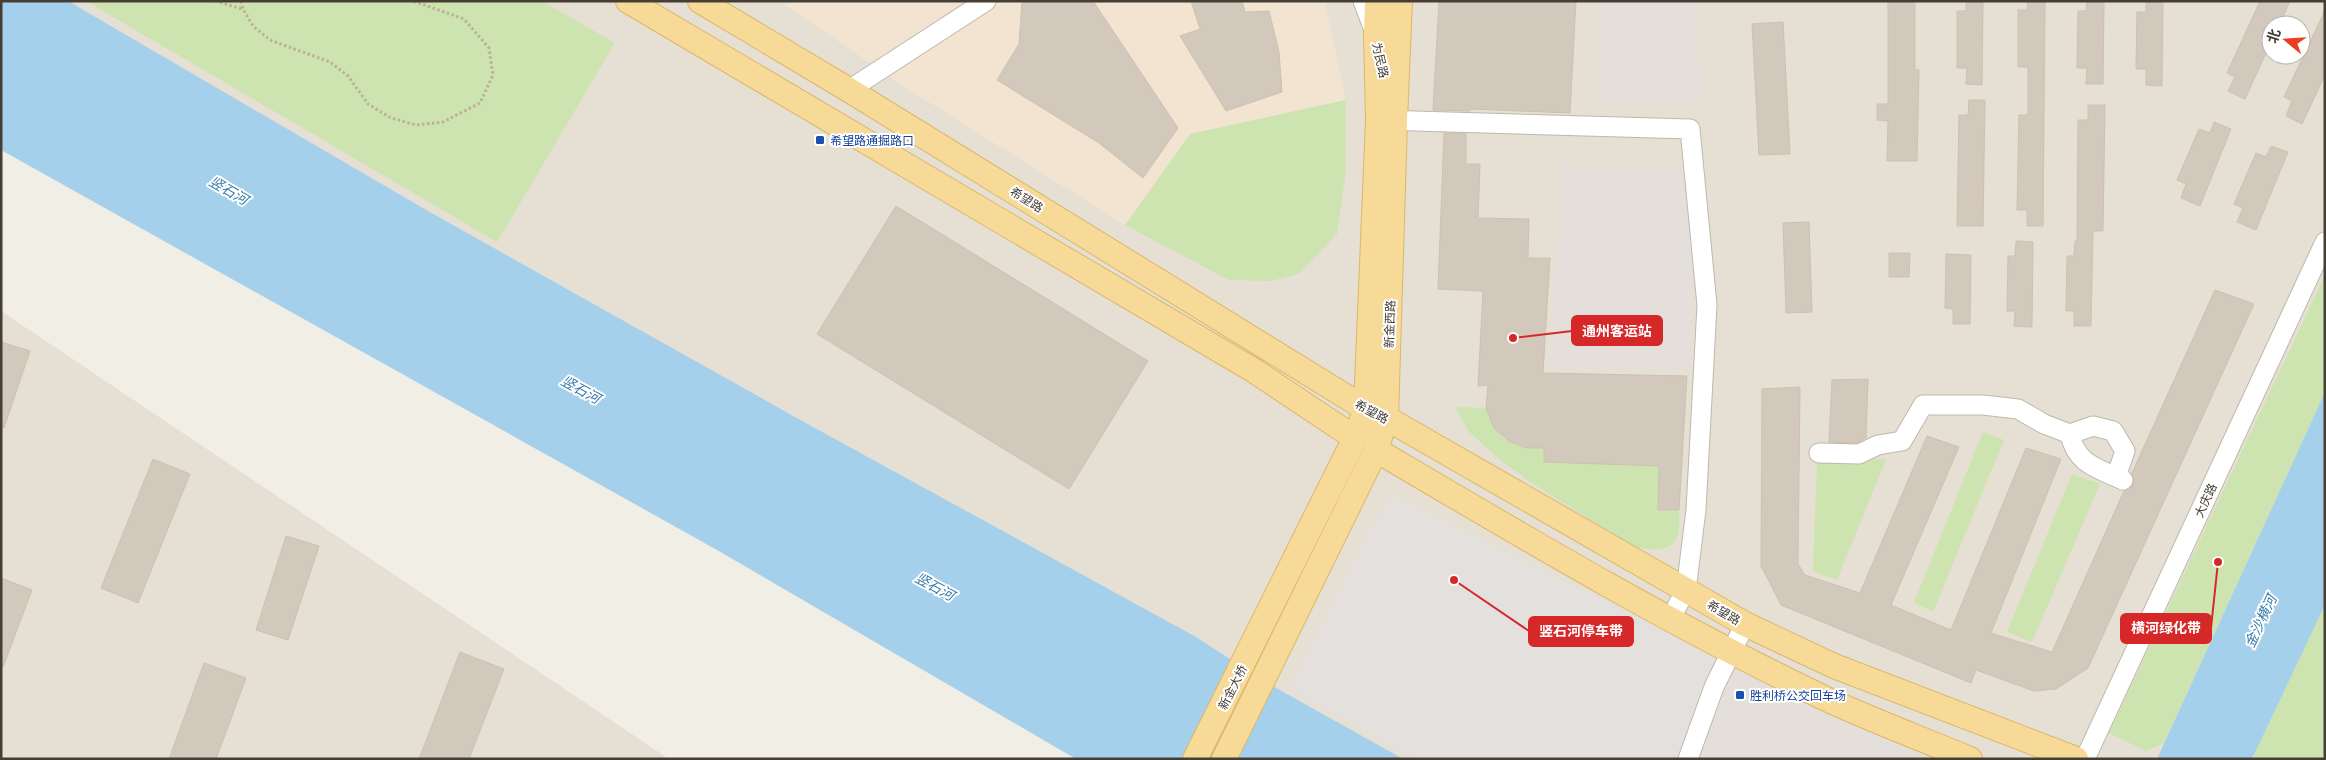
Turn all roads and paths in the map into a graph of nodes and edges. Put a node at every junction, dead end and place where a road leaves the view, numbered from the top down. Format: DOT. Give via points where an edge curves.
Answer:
graph roads {
  1 [pos="215,1"];
  2 [pos="241,1"];
  3 [pos="413,1"];
  4 [pos="628,1"];
  5 [pos="700,1"];
  6 [pos="986,1"];
  7 [pos="1363,1"];
  8 [pos="1378,1"];
  9 [pos="1400,1"];
  10 [pos="243,9"];
  11 [pos="1376,34"];
  12 [pos="849,90"];
  13 [pos="1386,120"];
  14 [pos="2325,242"];
  15 [pos="1376,413"];
  16 [pos="2070,434"];
  17 [pos="1355,438"];
  18 [pos="1376,450"];
  19 [pos="1819,453"];
  20 [pos="1686,590"];
  21 [pos="1268,616"];
  22 [pos="1670,619"];
  23 [pos="1745,624"];
  24 [pos="1290,625"];
  25 [pos="1731,651"];
  26 [pos="1195,759"];
  27 [pos="1224,759"];
  28 [pos="1688,759"];
  29 [pos="1970,759"];
  30 [pos="2076,759"];
  31 [pos="2086,759"];
  1 -- 10 [label="path"];
  2 -- 10 [label="path"];
  3 -- 10 [label="path" via="464,19 489,48 493,75 480,103 443,122 416,126 391,118 368,104 348,76 330,62 270,40 253,26"];
  4 -- 17 [label="main road" via="1253,370"];
  5 -- 12 [label="main road, 希望路"];
  6 -- 12 [label="street"];
  7 -- 11 [label="street, 为民路"];
  8 -- 11 [label="main road, 新金西路"];
  9 -- 13 [label="main road, 新金西路"];
  11 -- 13 [label="main road, 新金西路"];
  12 -- 15 [label="main road, 希望路"];
  13 -- 15 [label="main road, 新金西路"];
  13 -- 20 [label="street" via="1690,129 1706,305 1696,510"];
  14 -- 31 [label="street, 大庆路"];
  15 -- 17 [label="main road, 新金西路"];
  15 -- 18 [label="main road, 新金西路"];
  15 -- 20 [label="main road, 希望路"];
  16 -- 16 [label="street" via="2073,449 2091,467 2119,478 2125,451 2114,431 2093,426"];
  16 -- 19 [label="street" via="2018,409 1983,405 1923,405 1902,441 1878,445 1859,454"];
  17 -- 18 [label="street"];
  17 -- 21 [label="main road, 新金西路"];
  18 -- 22 [label="main road" via="1597,581"];
  18 -- 24 [label="main road, 新金西路"];
  20 -- 22 [label="street"];
  20 -- 23 [label="main road, 希望路"];
  21 -- 26 [label="main road, 新金大桥"];
  22 -- 25 [label="main road"];
  23 -- 25 [label="street"];
  23 -- 30 [label="main road, 希望路" via="1834,666"];
  24 -- 27 [label="main road, 新金大桥"];
  25 -- 28 [label="street"];
  25 -- 29 [label="main road" via="1821,696"];
}
